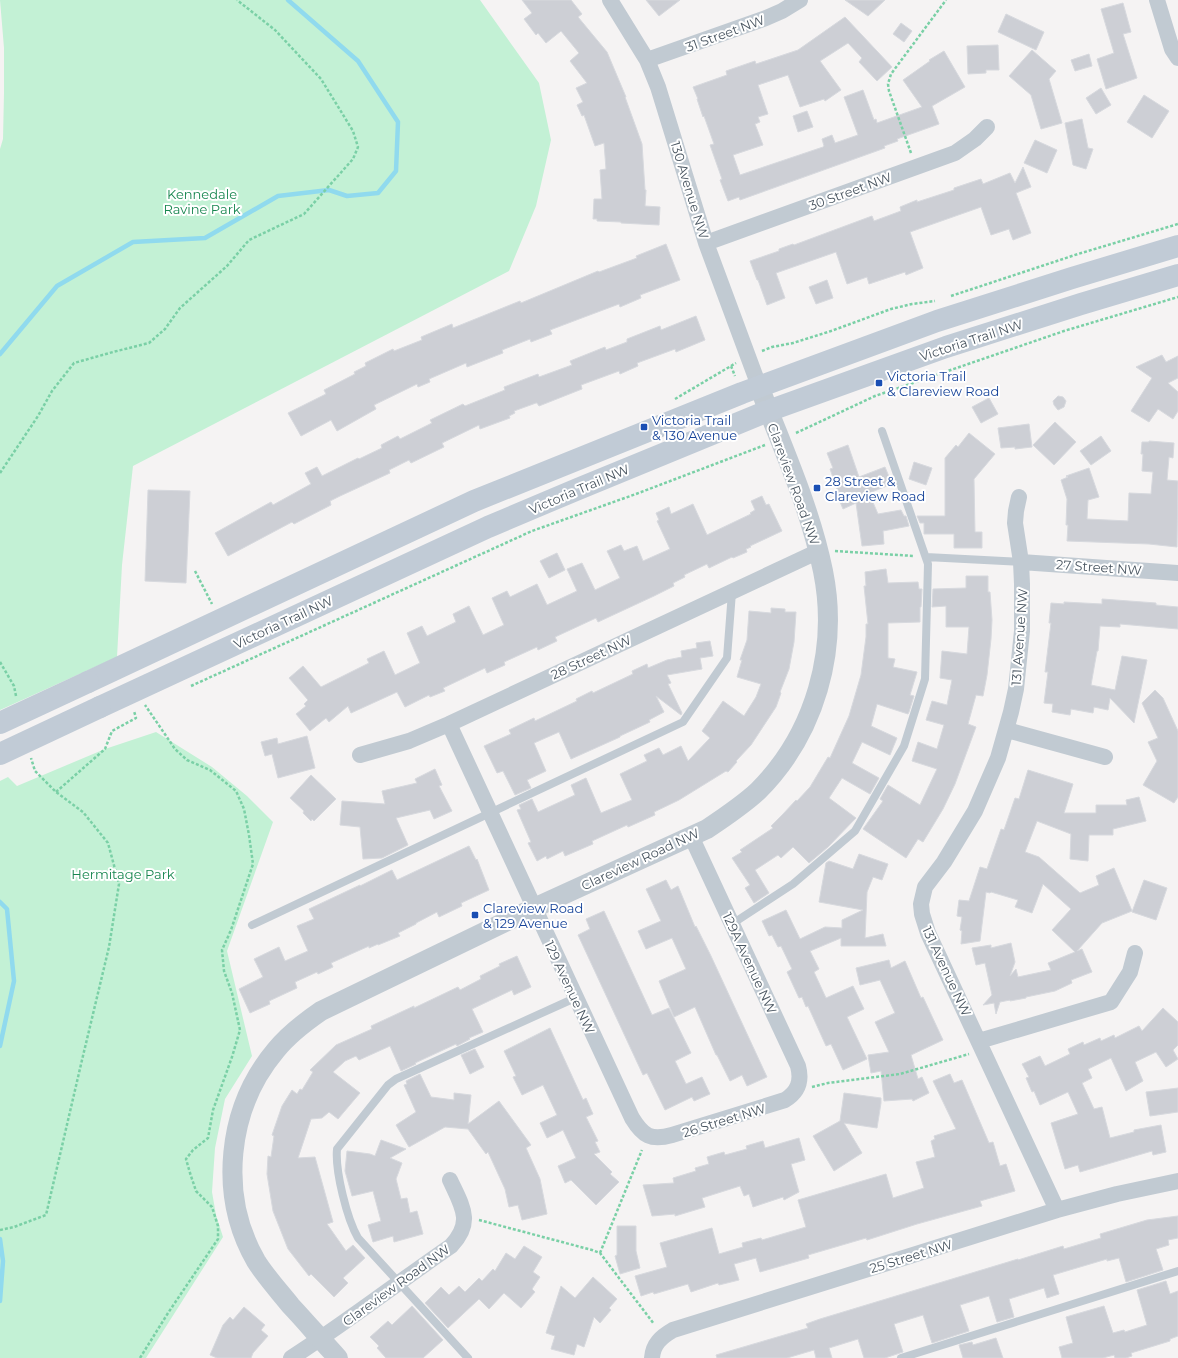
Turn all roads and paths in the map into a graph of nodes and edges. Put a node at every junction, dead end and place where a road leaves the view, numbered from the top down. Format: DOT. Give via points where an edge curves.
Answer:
graph roads {
  1 [pos="237,0"];
  2 [pos="610,0"];
  3 [pos="800,0"];
  4 [pos="946,0"];
  5 [pos="1157,0"];
  6 [pos="1178,58"];
  7 [pos="647,60"];
  8 [pos="987,127"];
  9 [pos="916,167"];
  10 [pos="1178,224"];
  11 [pos="706,243"];
  12 [pos="1178,246"];
  13 [pos="1178,275"];
  14 [pos="1178,297"];
  15 [pos="948,298"];
  16 [pos="939,301"];
  17 [pos="748,357"];
  18 [pos="758,386"];
  19 [pos="674,400"];
  20 [pos="768,411"];
  21 [pos="882,431"];
  22 [pos="779,439"];
  23 [pos="0,473"];
  24 [pos="1019,497"];
  25 [pos="819,551"];
  26 [pos="926,558"];
  27 [pos="1021,562"];
  28 [pos="195,571"];
  29 [pos="1178,572"];
  30 [pos="732,592"];
  31 [pos="220,620"];
  32 [pos="0,662"];
  33 [pos="185,689"];
  34 [pos="151,701"];
  35 [pos="18,702"];
  36 [pos="133,708"];
  37 [pos="0,723"];
  38 [pos="448,724"];
  39 [pos="1006,730"];
  40 [pos="0,754"];
  41 [pos="360,755"];
  42 [pos="31,756"];
  43 [pos="1105,757"];
  44 [pos="56,792"];
  45 [pos="490,813"];
  46 [pos="691,836"];
  47 [pos="534,908"];
  48 [pos="252,924"];
  49 [pos="732,924"];
  50 [pos="1135,953"];
  51 [pos="575,998"];
  52 [pos="981,1045"];
  53 [pos="796,1091"];
  54 [pos="648,1136"];
  55 [pos="450,1180"];
  56 [pos="1178,1181"];
  57 [pos="1057,1210"];
  58 [pos="465,1216"];
  59 [pos="0,1230"];
  60 [pos="600,1253"];
  61 [pos="1178,1270"];
  62 [pos="398,1282"];
  63 [pos="663,1336"];
  64 [pos="320,1339"];
  65 [pos="652,1354"];
  66 [pos="140,1358"];
  67 [pos="291,1358"];
  68 [pos="338,1358"];
  69 [pos="468,1358"];
  70 [pos="901,1358"];
  1 -- 23 [label="path" via="275,30 321,79 352,131 358,147 353,159 304,214 249,240 227,266 180,308 165,329 149,343 74,363 52,391"];
  2 -- 7 [label="street, 130 Avenue NW"];
  3 -- 7 [label="street, 31 Street NW" via="766,18"];
  4 -- 9 [label="path" via="888,80"];
  5 -- 6 [label="street" via="1172,49"];
  7 -- 11 [label="street, 130 Avenue NW" via="658,87"];
  8 -- 9 [label="street, 30 Street NW" via="955,153"];
  9 -- 11 [label="street, 30 Street NW"];
  10 -- 15 [label="path" via="1078,254"];
  11 -- 17 [label="street, 130 Avenue NW"];
  12 -- 18 [label="main road" via="937,321"];
  13 -- 20 [label="main road, Victoria Trail NW" via="954,345"];
  14 -- 22 [label="path" via="1064,331 875,396"];
  16 -- 17 [label="path" via="891,308 831,331 772,347"];
  17 -- 18 [label="street, 130 Avenue NW"];
  17 -- 19 [label="path"];
  18 -- 20 [label="street, Clareview Road NW"];
  18 -- 31 [label="main road" via="474,501"];
  20 -- 22 [label="street, Clareview Road NW"];
  20 -- 40 [label="main road, Victoria Trail NW, bridge" via="488,527"];
  21 -- 26 [label="lane"];
  22 -- 25 [label="street, Clareview Road NW" via="800,490"];
  22 -- 33 [label="path" via="644,492 532,531"];
  24 -- 27 [label="street, 131 Avenue NW" via="1015,522"];
  25 -- 26 [label="path" via="843,550"];
  25 -- 30 [label="street, 28 Street NW"];
  25 -- 46 [label="street, Clareview Road NW" via="827,594 828,638 821,680 806,721 785,758 758,791 725,817"];
  26 -- 27 [label="lane"];
  26 -- 49 [label="lane" via="928,564 925,679 904,746 855,831 793,884"];
  27 -- 29 [label="street, 27 Street NW"];
  27 -- 39 [label="street, 131 Avenue NW" via="1023,604 1020,658"];
  28 -- 31 [label="path"];
  30 -- 38 [label="street, 28 Street NW"];
  30 -- 45 [label="lane" via="727,658 684,722"];
  31 -- 37 [label="main road, bridge"];
  32 -- 35 [label="path" via="14,686"];
  34 -- 66 [label="path" via="144,703 175,749 187,760 210,770 236,791 244,809 252,864 222,950 224,971 240,1030 213,1110 208,1138 186,1159 196,1191 212,1207 218,1226 218,1239"];
  36 -- 44 [label="path" via="136,718 112,731 105,749"];
  38 -- 41 [label="street, 28 Street NW" via="409,741"];
  38 -- 45 [label="street, 129 Avenue NW"];
  39 -- 43 [label="street"];
  39 -- 52 [label="street, 131 Avenue NW" via="998,758 975,811 944,862 925,887 921,904 928,933"];
  42 -- 44 [label="path" via="34,771"];
  44 -- 59 [label="path" via="83,812 108,843 119,884 109,947 46,1215"];
  45 -- 47 [label="street, 129 Avenue NW"];
  45 -- 48 [label="lane"];
  46 -- 47 [label="street, Clareview Road NW"];
  46 -- 49 [label="street, 129A Avenue NW"];
  47 -- 51 [label="street, 129 Avenue NW"];
  47 -- 64 [label="street, Clareview Road NW" via="321,1011 289,1036 271,1056 253,1085 238,1122 234,1149 233,1182 240,1222 246,1241 266,1276"];
  49 -- 53 [label="street, 129A Avenue NW" via="798,1066 800,1075"];
  50 -- 52 [label="street" via="1130,972 1110,1002"];
  51 -- 54 [label="street, 129 Avenue NW" via="632,1118 642,1133"];
  51 -- 62 [label="lane" via="388,1084 337,1149 336,1161 353,1229 358,1238"];
  52 -- 53 [label="path" via="900,1074 828,1083"];
  52 -- 57 [label="street, 131 Avenue NW"];
  53 -- 54 [label="street, 26 Street NW" via="777,1104 664,1137"];
  54 -- 60 [label="path"];
  55 -- 58 [label="street"];
  56 -- 57 [label="street, 25 Street NW"];
  57 -- 63 [label="street, 25 Street NW" via="681,1328"];
  58 -- 60 [label="path"];
  58 -- 62 [label="street, Clareview Road NW" via="458,1239 451,1246"];
  60 -- 63 [label="path"];
  61 -- 70 [label="lane"];
  62 -- 64 [label="street, Clareview Road NW"];
  62 -- 69 [label="lane"];
  63 -- 65 [label="street, 25 Street NW"];
  64 -- 67 [label="street, Clareview Road NW"];
  64 -- 68 [label="street, Clareview Road NW"];
}
